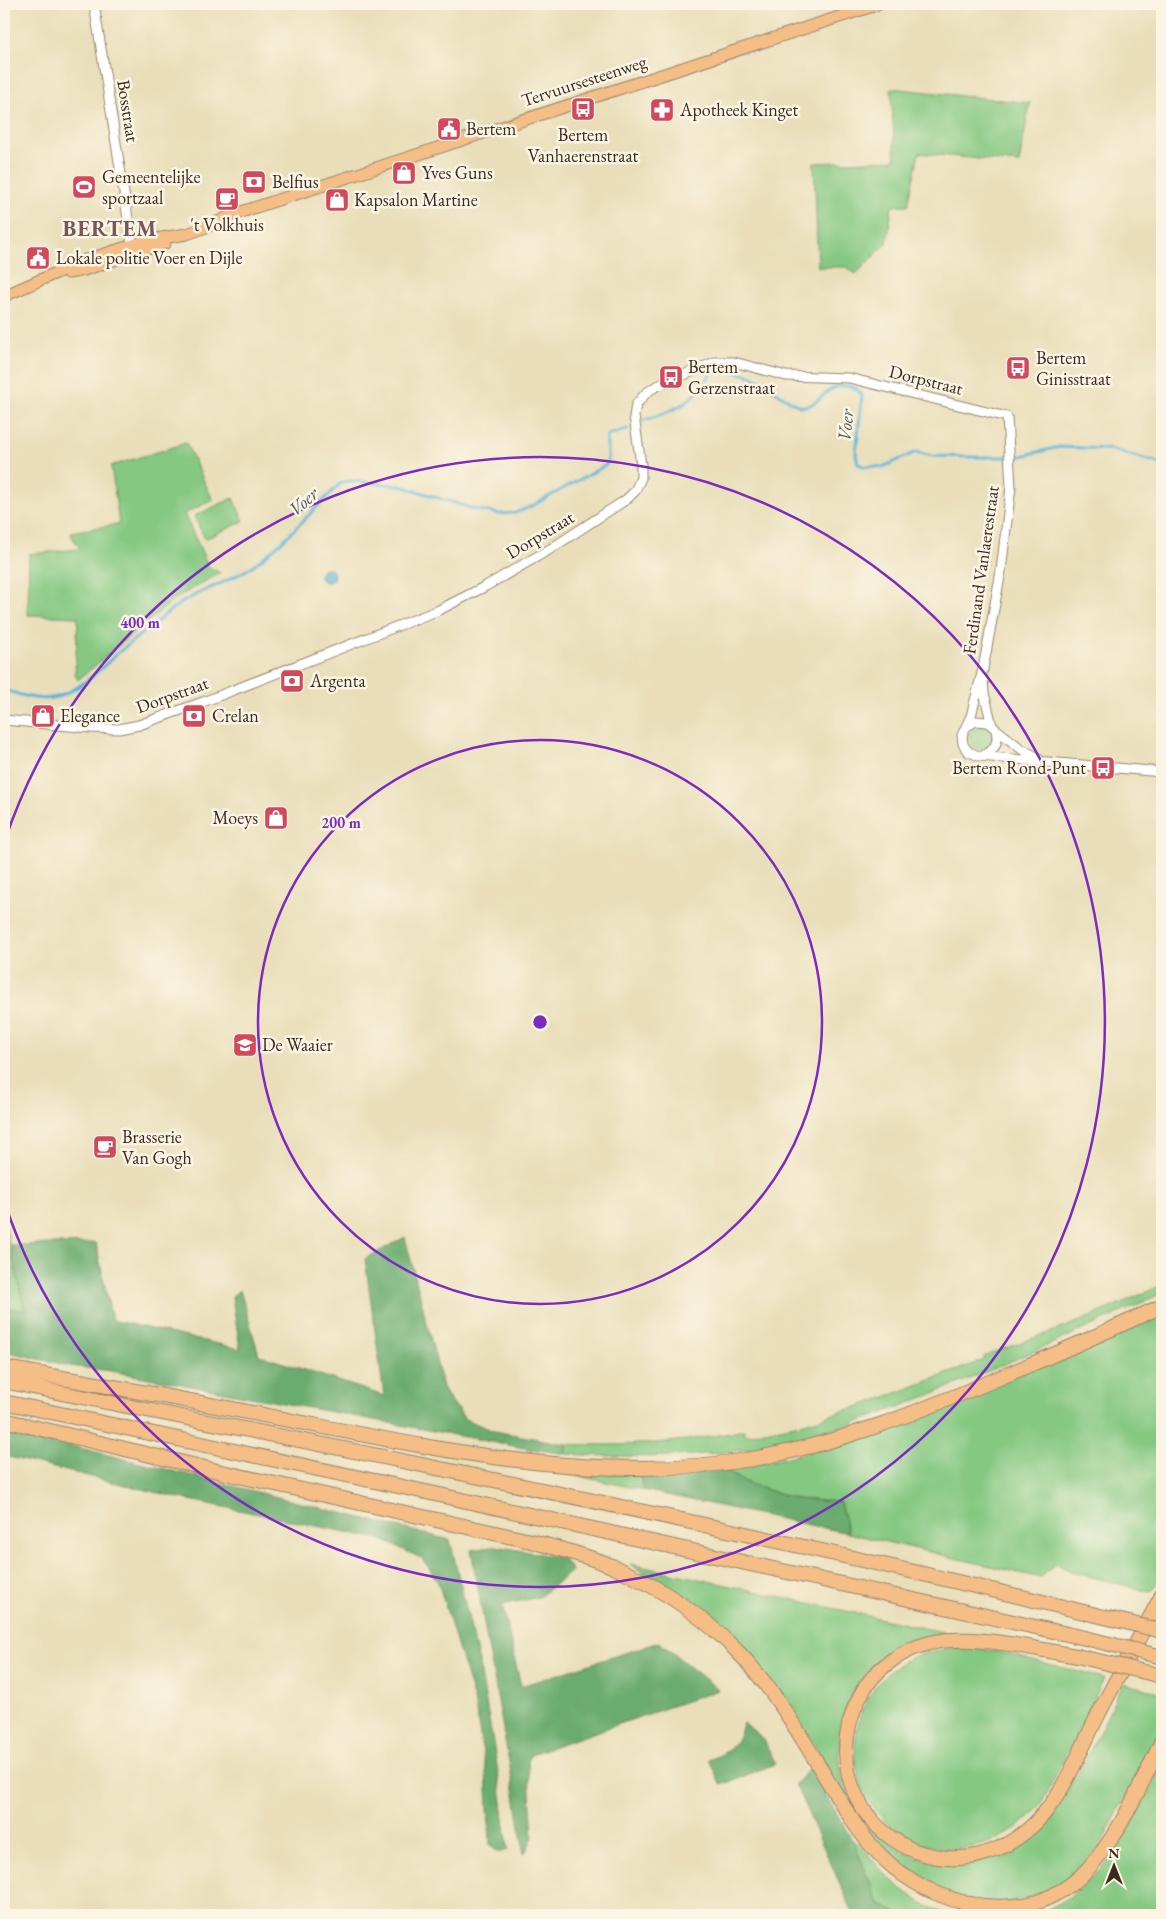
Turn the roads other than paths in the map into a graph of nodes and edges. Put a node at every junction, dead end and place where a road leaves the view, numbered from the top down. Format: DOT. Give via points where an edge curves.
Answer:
graph roads {
  1 [pos="94,4"];
  2 [pos="880,4"];
  3 [pos="133,249"];
  4 [pos="34,282"];
  5 [pos="4,287"];
  6 [pos="4,296"];
  7 [pos="1007,417"];
  8 [pos="983,669"];
  9 [pos="4,720"];
  10 [pos="967,726"];
  11 [pos="994,728"];
  12 [pos="984,755"];
  13 [pos="1043,760"];
  14 [pos="1162,772"];
  15 [pos="1162,1306"];
  16 [pos="4,1368"];
  17 [pos="4,1381"];
  18 [pos="4,1402"];
  19 [pos="4,1420"];
  20 [pos="1162,1595"];
  21 [pos="1162,1631"];
  22 [pos="1162,1657"];
  23 [pos="1162,1676"];
  24 [pos="1162,1741"];
  1 -- 3 [label="street, Bosstraat"];
  2 -- 3 [label="main road, Tervuursesteenweg" via="237,213 180,238"];
  3 -- 4 [label="main road, Tervuursesteenweg" via="84,270"];
  4 -- 5 [label="main road, Tervuursesteenweg"];
  4 -- 6 [label="main road, Tervuursesteenweg"];
  7 -- 8 [label="street, Ferdinand Vanlaerestraat" via="1011,487"];
  7 -- 9 [label="street, Dorpstraat" via="849,378 786,376 734,362 710,364 652,389 636,405 634,416 641,472 638,486 631,496 552,548 486,586 412,622 132,727 104,729"];
  8 -- 10 [label="street, Ferdinand Vanlaerestraat"];
  8 -- 11 [label="street, Ferdinand Vanlaerestraat"];
  10 -- 11 [label="street" via="982,720"];
  10 -- 12 [label="street" via="962,735 963,744 969,752"];
  11 -- 12 [label="street" via="996,746"];
  11 -- 13 [label="street" via="1022,750"];
  12 -- 13 [label="street"];
  13 -- 14 [label="street"];
  15 -- 16 [label="highway" via="968,1391 848,1436 756,1458 672,1466 619,1468 570,1465 455,1450"];
  17 -- 21 [label="highway, bridge" via="594,1501 948,1579"];
  18 -- 22 [label="highway, bridge" via="416,1490"];
  19 -- 24 [label="highway" via="535,1542 614,1567 684,1607 732,1646 758,1673 803,1738 860,1831 879,1854 918,1888 961,1908 982,1912 1022,1909 1064,1890 1081,1876 1099,1857 1122,1821"];
  20 -- 23 [label="highway, bridge" via="1099,1714 1058,1794 1027,1831 1006,1846 973,1857 944,1858 917,1852 893,1840 875,1824 858,1800 848,1773 846,1738 852,1712 863,1690 886,1664 931,1643 960,1640 997,1644 1077,1656"];
}
